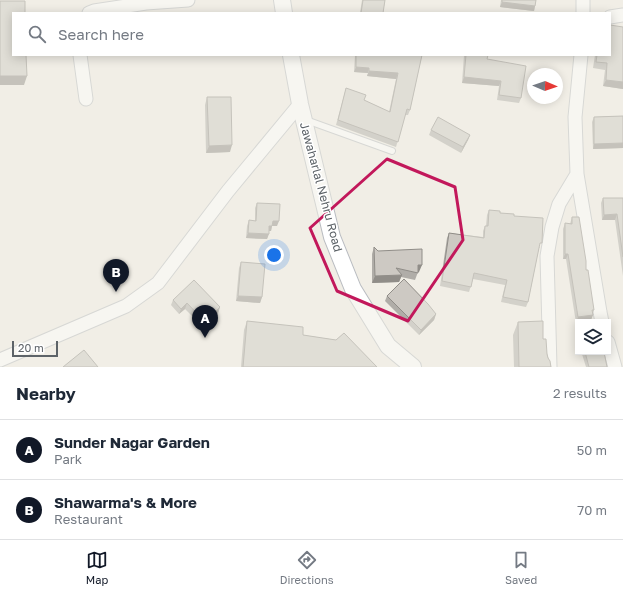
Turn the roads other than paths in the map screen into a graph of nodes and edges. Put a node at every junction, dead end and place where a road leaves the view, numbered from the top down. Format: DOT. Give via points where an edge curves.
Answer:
graph roads {
  1 [pos="188,0"];
  2 [pos="282,0"];
  3 [pos="583,0"];
  4 [pos="92,12"];
  5 [pos="284,12"];
  6 [pos="583,12"];
  7 [pos="623,15"];
  8 [pos="611,17"];
  9 [pos="80,56"];
  10 [pos="291,56"];
  11 [pos="581,56"];
  12 [pos="86,99"];
  13 [pos="301,112"];
  14 [pos="392,151"];
  15 [pos="577,174"];
  16 [pos="601,319"];
  17 [pos="611,353"];
  18 [pos="0,360"];
  19 [pos="413,367"];
  20 [pos="550,367"];
  21 [pos="615,367"];
  1 -- 4 [label="street" via="146,3"];
  2 -- 5 [label="street"];
  3 -- 6 [label="street"];
  7 -- 8 [label="street"];
  9 -- 12 [label="street"];
  10 -- 13 [label="street, Jawaharlal Nehru Road"];
  11 -- 15 [label="street" via="575,117"];
  13 -- 14 [label="lane"];
  13 -- 18 [label="street" via="228,191 158,283 126,306"];
  13 -- 19 [label="street, Jawaharlal Nehru Road" via="332,237 353,288 388,346"];
  15 -- 16 [label="street"];
  15 -- 20 [label="street" via="559,204 547,256"];
  17 -- 21 [label="street"];
}
